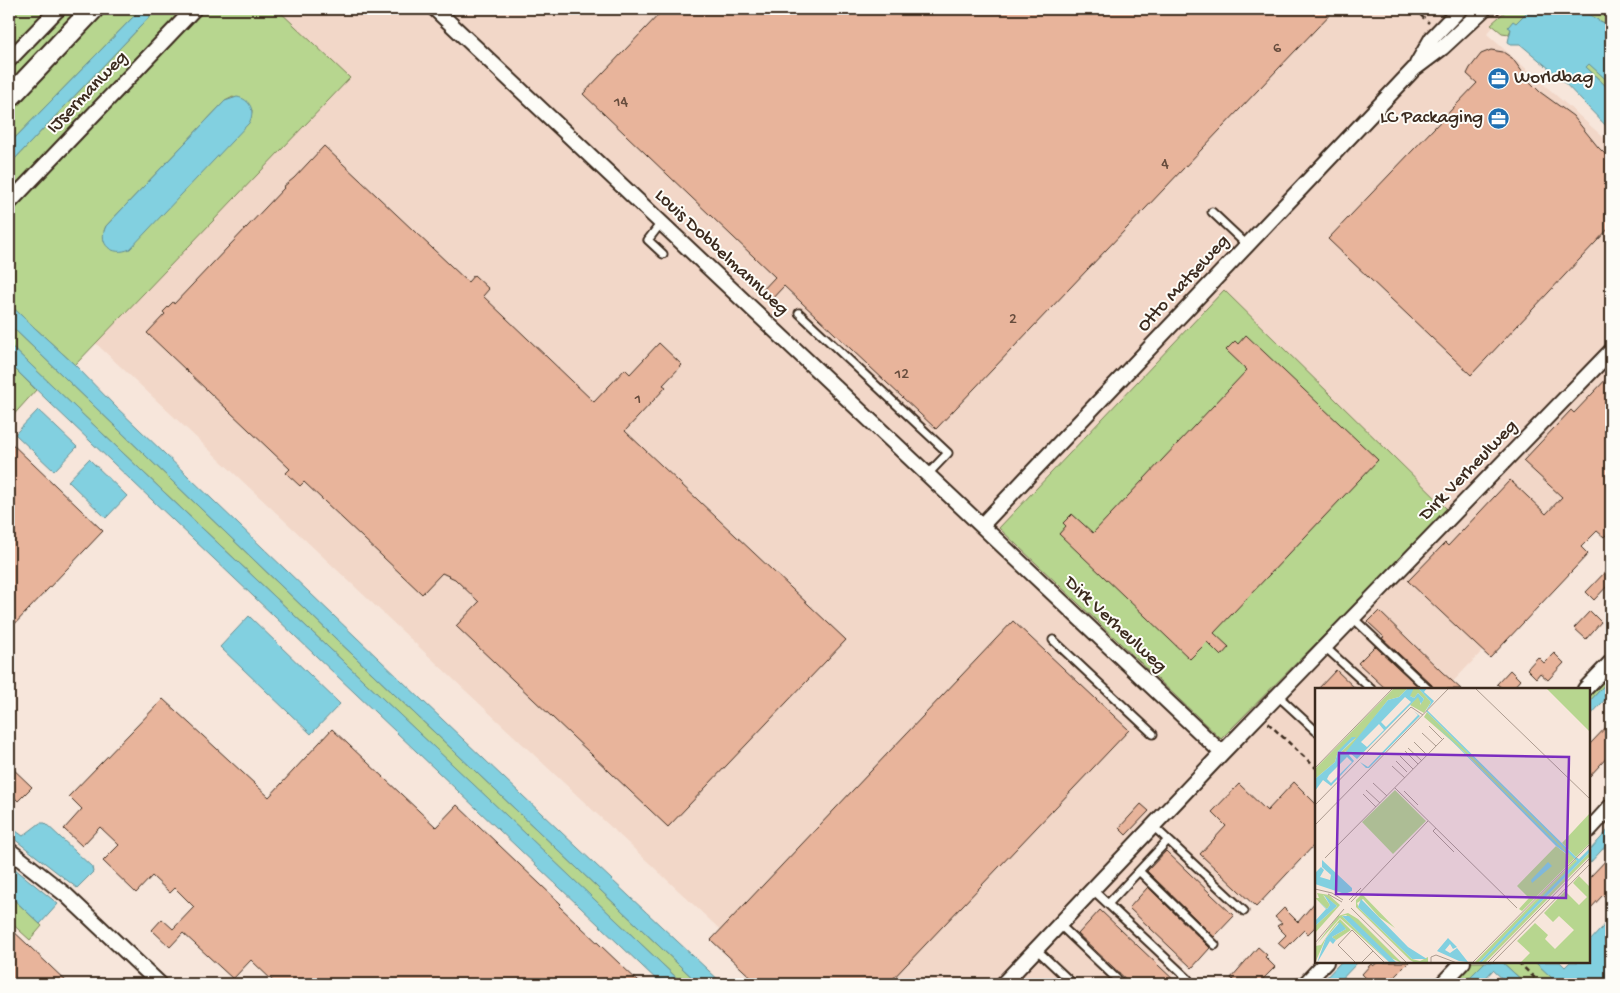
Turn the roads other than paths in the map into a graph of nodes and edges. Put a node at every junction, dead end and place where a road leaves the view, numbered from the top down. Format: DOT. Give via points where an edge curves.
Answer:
graph roads {
  1 [pos="58,9"];
  2 [pos="93,9"];
  3 [pos="194,9"];
  4 [pos="435,9"];
  5 [pos="1460,9"];
  6 [pos="1484,9"];
  7 [pos="9,60"];
  8 [pos="1414,69"];
  9 [pos="9,98"];
  10 [pos="9,203"];
  11 [pos="1212,212"];
  12 [pos="662,223"];
  13 [pos="1247,245"];
  14 [pos="663,254"];
  15 [pos="800,313"];
  16 [pos="1611,351"];
  17 [pos="928,474"];
  18 [pos="982,525"];
  19 [pos="1354,618"];
  20 [pos="1053,640"];
  21 [pos="1325,647"];
  22 [pos="1611,662"];
  23 [pos="1370,688"];
  24 [pos="1427,688"];
  25 [pos="1586,688"];
  26 [pos="1278,696"];
  27 [pos="1315,730"];
  28 [pos="1153,734"];
  29 [pos="1222,753"];
  30 [pos="1611,806"];
  31 [pos="1153,826"];
  32 [pos="1590,829"];
  33 [pos="1168,840"];
  34 [pos="9,850"];
  35 [pos="1139,871"];
  36 [pos="1092,890"];
  37 [pos="1108,904"];
  38 [pos="1244,911"];
  39 [pos="1060,925"];
  40 [pos="1215,944"];
  41 [pos="1036,949"];
  42 [pos="1325,963"];
  43 [pos="1462,963"];
  44 [pos="1188,979"];
  45 [pos="160,984"];
  46 [pos="1003,984"];
  47 [pos="1073,984"];
  48 [pos="1122,984"];
  49 [pos="1305,984"];
  50 [pos="1442,984"];
  1 -- 7 [label="street"];
  2 -- 9 [label="main road"];
  3 -- 10 [label="street, IJsermanweg"];
  4 -- 12 [label="street, Louis Dobbelmannweg"];
  5 -- 8 [label="street, Otto Matseweg" via="1432,38"];
  6 -- 8 [label="street, Otto Matseweg"];
  8 -- 13 [label="street, Otto Matseweg"];
  11 -- 13 [label="lane"];
  12 -- 14 [label="lane" via="648,240"];
  12 -- 17 [label="street, Louis Dobbelmannweg"];
  13 -- 18 [label="street, Otto Matseweg"];
  15 -- 17 [label="lane" via="948,452"];
  16 -- 19 [label="street, Dirk Verheulweg"];
  17 -- 18 [label="street, Louis Dobbelmannweg"];
  18 -- 29 [label="street, Dirk Verheulweg"];
  19 -- 21 [label="street, Dirk Verheulweg"];
  19 -- 24 [label="lane"];
  20 -- 28 [label="lane"];
  21 -- 23 [label="lane"];
  21 -- 26 [label="street, Dirk Verheulweg"];
  22 -- 25 [label="street"];
  26 -- 27 [label="lane"];
  26 -- 29 [label="street, Dirk Verheulweg"];
  29 -- 31 [label="street, Dirk Verheulweg"];
  30 -- 32 [label="street"];
  31 -- 33 [label="lane"];
  31 -- 36 [label="street, Dirk Verheulweg"];
  33 -- 35 [label="lane"];
  33 -- 38 [label="lane"];
  34 -- 45 [label="street" via="66,895"];
  35 -- 37 [label="lane"];
  35 -- 40 [label="lane"];
  36 -- 37 [label="lane"];
  36 -- 39 [label="street, Dirk Verheulweg"];
  37 -- 44 [label="lane"];
  39 -- 41 [label="street, Dirk Verheulweg"];
  39 -- 48 [label="lane"];
  41 -- 46 [label="street, Dirk Verheulweg"];
  41 -- 47 [label="lane"];
  42 -- 49 [label="street"];
  43 -- 50 [label="street"];
}
